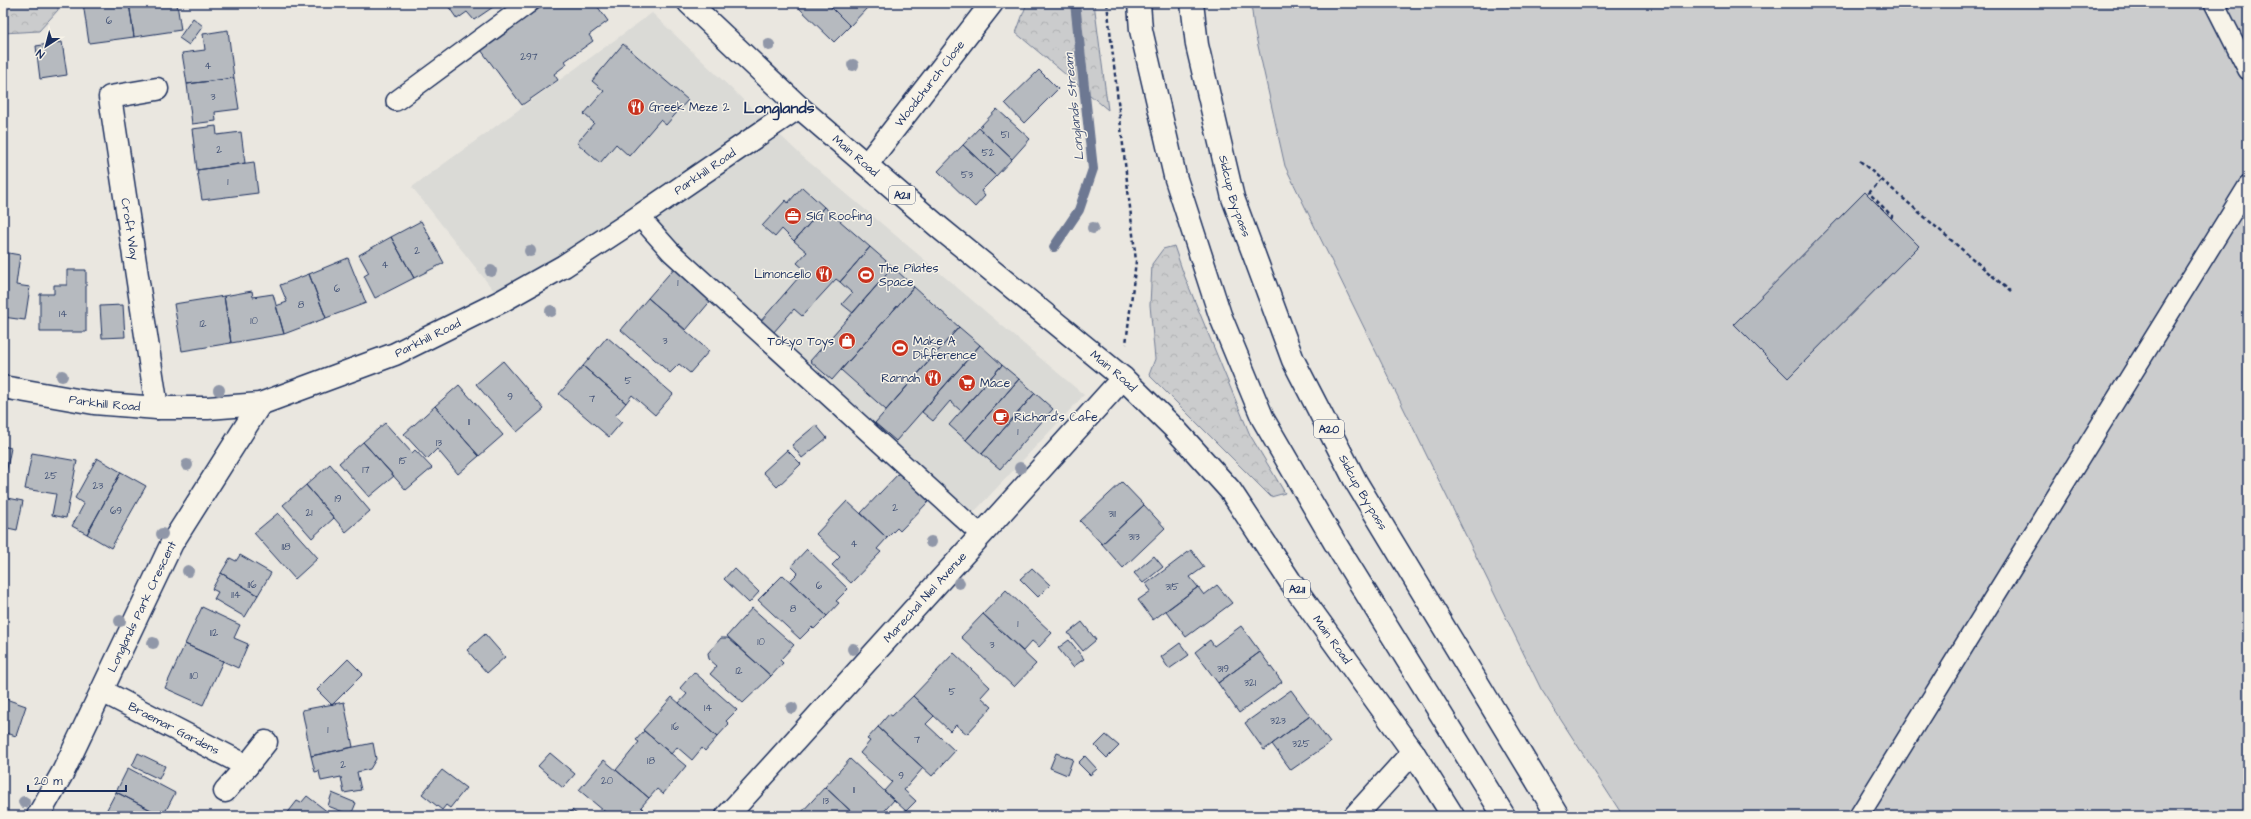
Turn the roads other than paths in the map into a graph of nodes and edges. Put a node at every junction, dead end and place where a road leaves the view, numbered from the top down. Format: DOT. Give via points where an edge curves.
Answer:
graph roads {
  1 [pos="529,3"];
  2 [pos="689,3"];
  3 [pos="992,3"];
  4 [pos="1139,3"];
  5 [pos="1192,3"];
  6 [pos="2214,3"];
  7 [pos="2248,70"];
  8 [pos="157,89"];
  9 [pos="396,101"];
  10 [pos="799,107"];
  11 [pos="867,164"];
  12 [pos="2248,186"];
  13 [pos="639,216"];
  14 [pos="1123,378"];
  15 [pos="3,387"];
  16 [pos="260,404"];
  17 [pos="156,408"];
  18 [pos="980,534"];
  19 [pos="102,691"];
  20 [pos="266,742"];
  21 [pos="1413,752"];
  22 [pos="247,766"];
  23 [pos="225,791"];
  24 [pos="38,816"];
  25 [pos="727,816"];
  26 [pos="1355,816"];
  27 [pos="1452,816"];
  28 [pos="1504,816"];
  29 [pos="1558,816"];
  30 [pos="1859,816"];
  1 -- 9 [label="lane"];
  2 -- 10 [label="main road, Main Road / A211"];
  3 -- 11 [label="main road, Woodchurch Close"];
  4 -- 28 [label="main road" via="1141,30 1175,176 1220,315 1264,419 1335,543"];
  5 -- 29 [label="main road, Sidcup By-pass / A20" via="1196,45 1233,198 1293,360 1356,482"];
  6 -- 7 [label="lane"];
  8 -- 17 [label="main road, Croft Way" via="110,97"];
  10 -- 11 [label="main road, Main Road / A211"];
  10 -- 13 [label="main road, Parkhill Road"];
  11 -- 14 [label="main road, Main Road / A211"];
  12 -- 30 [label="lane"];
  13 -- 16 [label="main road, Parkhill Road" via="564,266 502,301 409,347"];
  13 -- 18 [label="lane" via="671,252"];
  14 -- 18 [label="main road, Marechal Niel Avenue"];
  14 -- 21 [label="main road, Main Road / A211" via="1174,428 1230,490 1290,581"];
  15 -- 17 [label="main road, Parkhill Road" via="94,403"];
  16 -- 17 [label="main road, Parkhill Road"];
  16 -- 19 [label="main road, Longlands Park Crescent" via="172,543"];
  18 -- 25 [label="main road, Marechal Niel Avenue"];
  19 -- 22 [label="main road, Braemar Gardens"];
  19 -- 24 [label="main road, Longlands Park Crescent" via="63,772"];
  20 -- 22 [label="main road"];
  21 -- 26 [label="main road"];
  21 -- 27 [label="main road, Main Road / A211"];
  22 -- 23 [label="main road"];
}
